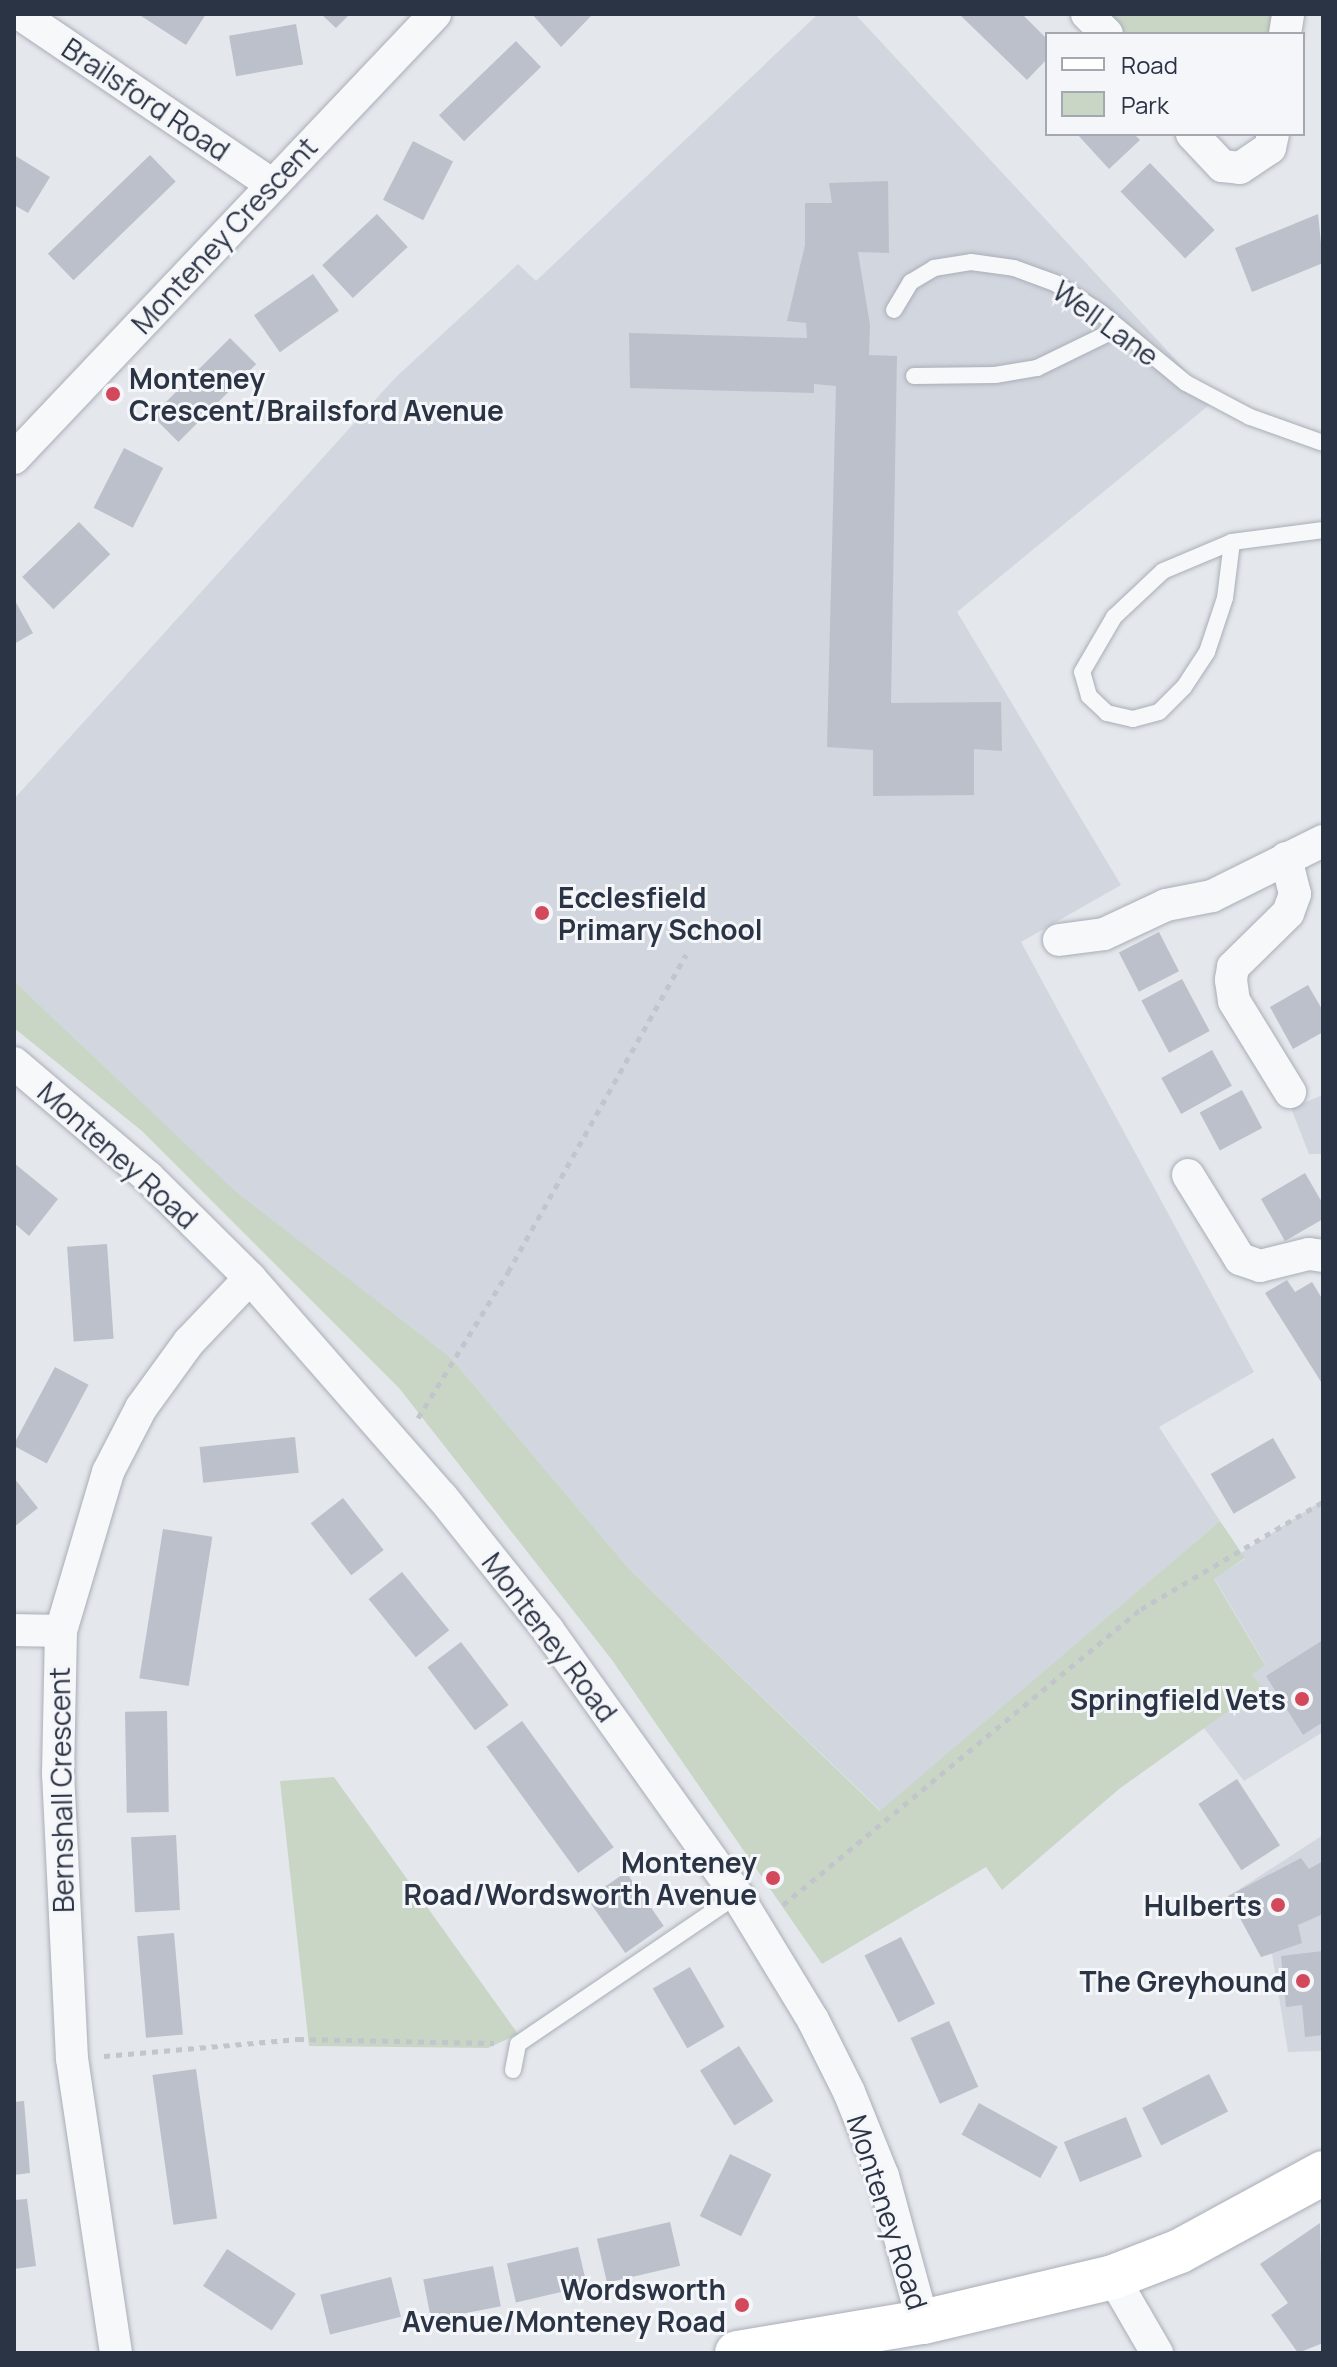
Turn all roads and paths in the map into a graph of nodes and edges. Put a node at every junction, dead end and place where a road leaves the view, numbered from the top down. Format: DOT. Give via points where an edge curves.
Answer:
graph roads {
  1 [pos="20,14"];
  2 [pos="435,14"];
  3 [pos="1087,14"];
  4 [pos="1105,32"];
  5 [pos="1194,136"];
  6 [pos="1273,136"];
  7 [pos="271,184"];
  8 [pos="894,310"];
  9 [pos="1119,328"];
  10 [pos="914,376"];
  11 [pos="1323,443"];
  12 [pos="14,458"];
  13 [pos="1323,530"];
  14 [pos="1232,542"];
  15 [pos="1323,841"];
  16 [pos="1286,858"];
  17 [pos="1059,940"];
  18 [pos="686,955"];
  19 [pos="14,1063"];
  20 [pos="1290,1092"];
  21 [pos="1188,1175"];
  22 [pos="1323,1256"];
  23 [pos="250,1278"];
  24 [pos="394,1442"];
  25 [pos="1323,1502"];
  26 [pos="14,1630"];
  27 [pos="61,1631"];
  28 [pos="737,1895"];
  29 [pos="758,1926"];
  30 [pos="518,2044"];
  31 [pos="72,2059"];
  32 [pos="513,2070"];
  33 [pos="1323,2173"];
  34 [pos="1113,2277"];
  35 [pos="923,2322"];
  36 [pos="116,2353"];
  37 [pos="737,2353"];
  38 [pos="1157,2353"];
  1 -- 7 [label="street, Brailsford Road"];
  2 -- 7 [label="street, Monteney Crescent"];
  3 -- 4 [label="street"];
  5 -- 6 [label="street" via="1222,166 1240,168 1270,148"];
  7 -- 12 [label="street, Monteney Crescent"];
  8 -- 9 [label="lane, Well Lane" via="911,282 971,262 1014,268 1055,283"];
  9 -- 10 [label="lane" via="1037,368 995,375"];
  9 -- 11 [label="lane, Well Lane" via="1186,383 1250,417"];
  13 -- 14 [label="lane"];
  14 -- 14 [label="lane" via="1225,598 1207,652 1184,687 1159,712 1133,719 1107,713 1089,696 1082,672 1114,617 1163,571"];
  15 -- 16 [label="street"];
  16 -- 17 [label="street" via="1212,896 1166,905 1104,934"];
  16 -- 20 [label="street" via="1295,894 1288,913 1233,967 1231,980 1234,1001"];
  18 -- 24 [label="path" via="508,1272 420,1415"];
  19 -- 23 [label="street, Monteney Road" via="148,1177"];
  21 -- 22 [label="street" via="1240,1259 1260,1266 1309,1254"];
  23 -- 24 [label="street, Monteney Road"];
  23 -- 27 [label="street, Bernshall Crescent" via="189,1342 141,1408 108,1472"];
  24 -- 28 [label="street, Monteney Road" via="548,1630"];
  25 -- 29 [label="path" via="1141,1609"];
  26 -- 27 [label="street"];
  27 -- 31 [label="street, Bernshall Crescent" via="58,1774"];
  28 -- 29 [label="street, Monteney Road"];
  28 -- 30 [label="lane"];
  29 -- 35 [label="street, Monteney Road" via="849,2092 883,2176"];
  30 -- 31 [label="path" via="298,2039"];
  30 -- 32 [label="lane"];
  31 -- 36 [label="street, Bernshall Crescent"];
  33 -- 34 [label="street" via="1180,2251"];
  34 -- 35 [label="street"];
  34 -- 38 [label="street"];
  35 -- 37 [label="street"];
}
